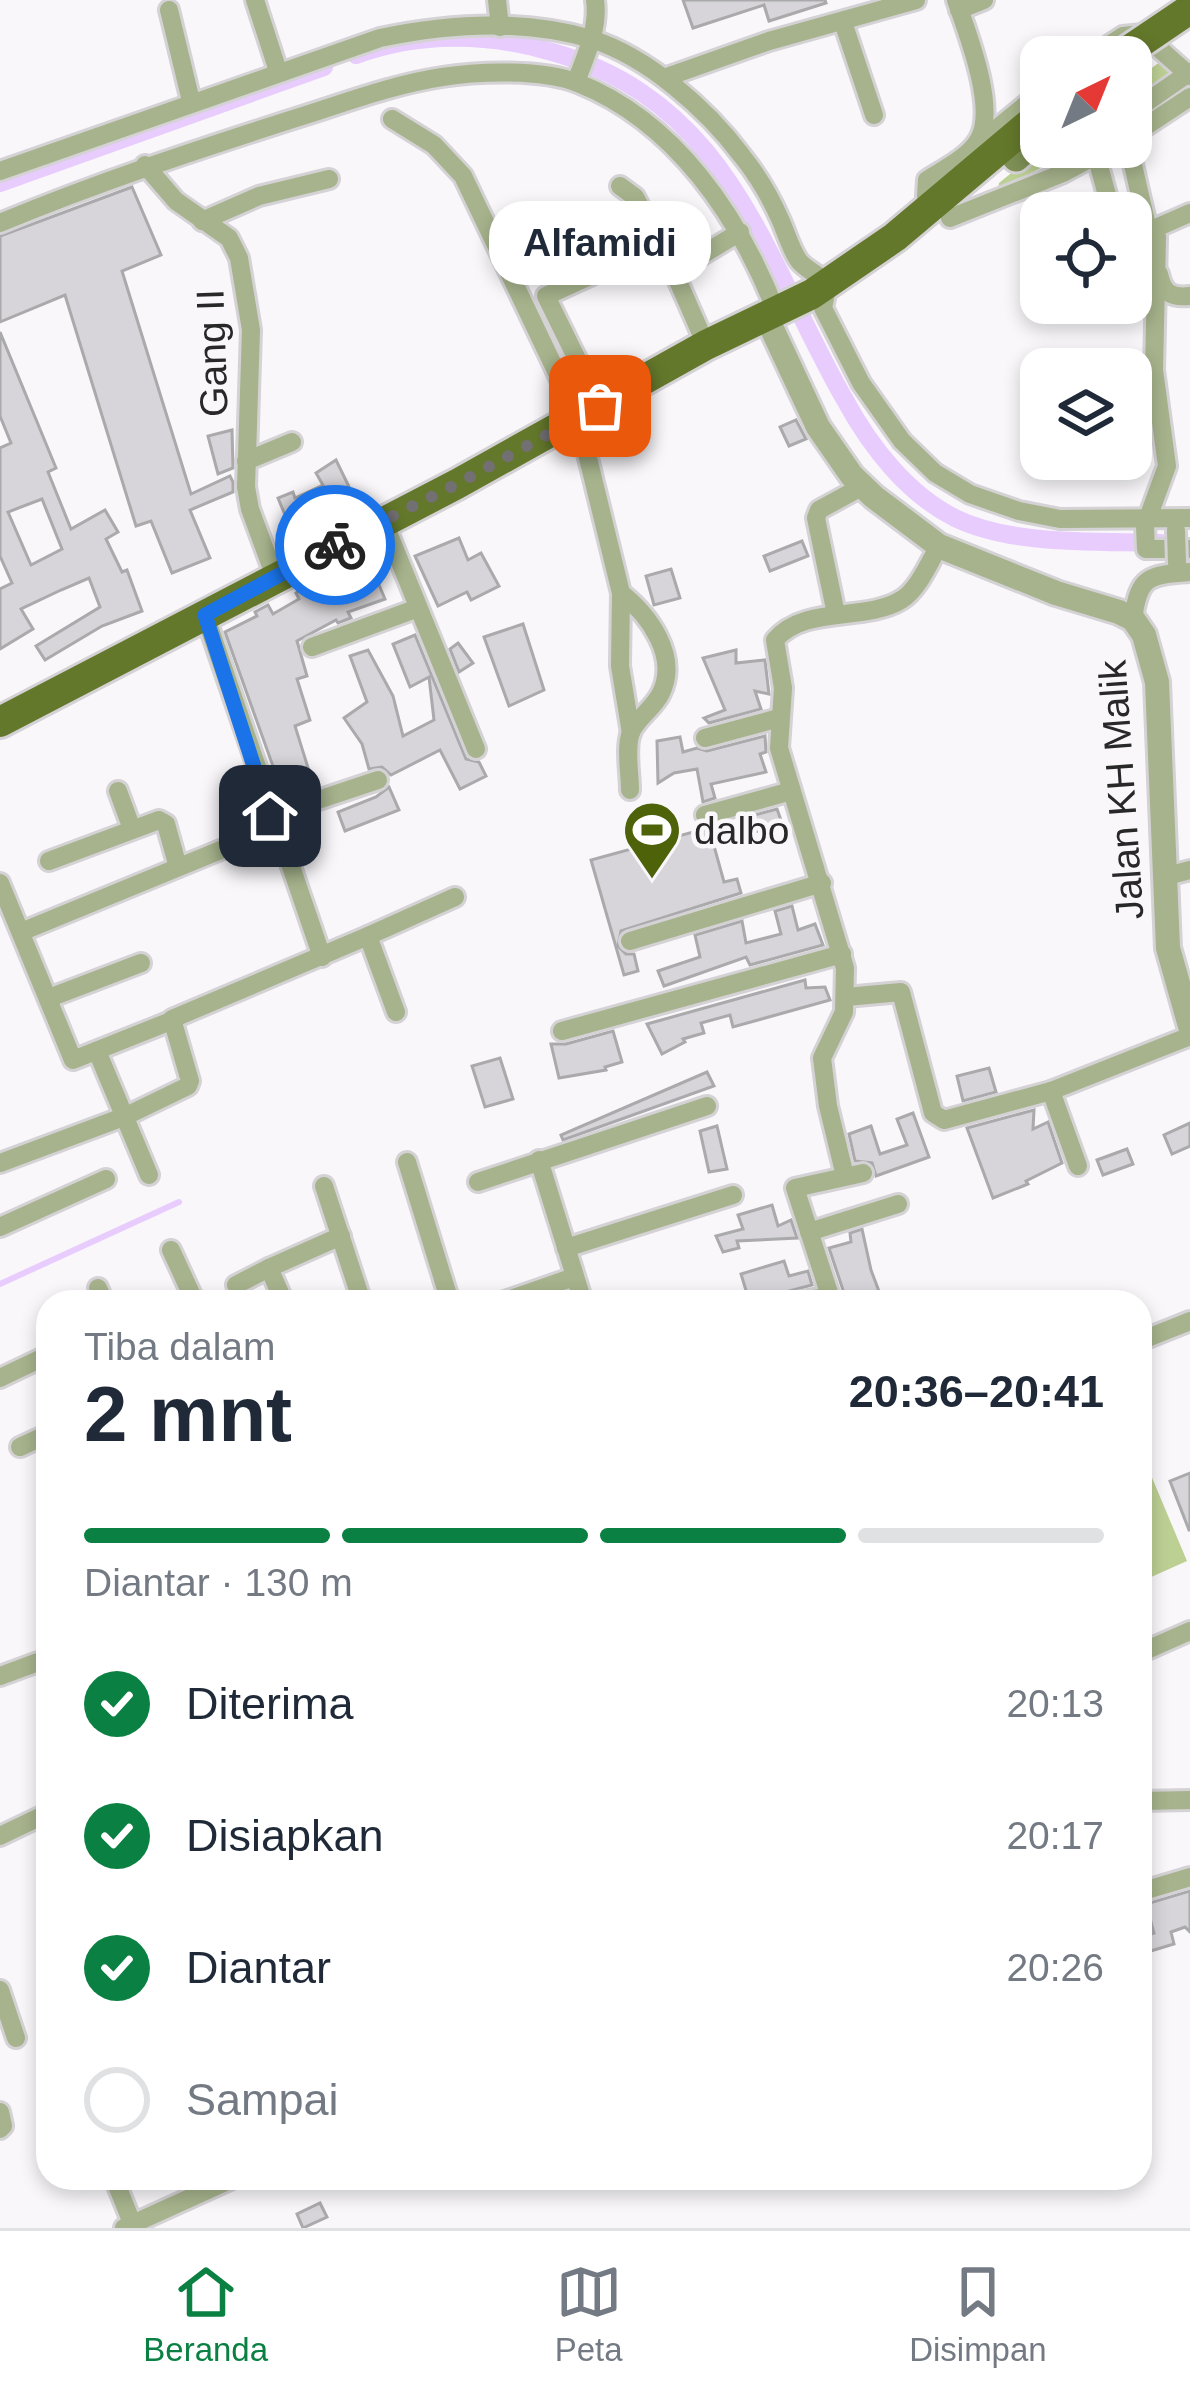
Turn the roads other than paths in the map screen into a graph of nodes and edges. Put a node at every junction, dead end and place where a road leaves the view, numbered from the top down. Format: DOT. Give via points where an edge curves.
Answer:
graph roads {
  1 [pos="255,0"];
  2 [pos="497,0"];
  3 [pos="595,0"];
  4 [pos="916,0"];
  5 [pos="984,0"];
  6 [pos="958,5"];
  7 [pos="1190,9"];
  8 [pos="169,10"];
  9 [pos="843,22"];
  10 [pos="500,27"];
  11 [pos="1190,30"];
  12 [pos="1150,36"];
  13 [pos="588,42"];
  14 [pos="1152,42"];
  15 [pos="1152,56"];
  16 [pos="278,71"];
  17 [pos="1190,74"];
  18 [pos="578,78"];
  19 [pos="664,78"];
  20 [pos="1190,97"];
  21 [pos="1152,99"];
  22 [pos="190,101"];
  23 [pos="1020,109"];
  24 [pos="874,116"];
  25 [pos="392,119"];
  26 [pos="1152,122"];
  27 [pos="1020,145"];
  28 [pos="1020,147"];
  29 [pos="145,165"];
  30 [pos="1071,168"];
  31 [pos="0,171"];
  32 [pos="329,179"];
  33 [pos="620,186"];
  34 [pos="926,196"];
  35 [pos="1190,214"];
  36 [pos="950,218"];
  37 [pos="202,221"];
  38 [pos="0,223"];
  39 [pos="1152,230"];
  40 [pos="740,232"];
  41 [pos="1152,236"];
  42 [pos="1152,262"];
  43 [pos="674,272"];
  44 [pos="594,274"];
  45 [pos="819,289"];
  46 [pos="1190,296"];
  47 [pos="775,312"];
  48 [pos="706,345"];
  49 [pos="589,412"];
  50 [pos="292,442"];
  51 [pos="246,461"];
  52 [pos="862,486"];
  53 [pos="382,520"];
  54 [pos="1180,522"];
  55 [pos="939,546"];
  56 [pos="1184,564"];
  57 [pos="274,577"];
  58 [pos="621,593"];
  59 [pos="418,608"];
  60 [pos="836,614"];
  61 [pos="205,615"];
  62 [pos="1133,620"];
  63 [pos="312,647"];
  64 [pos="779,718"];
  65 [pos="0,722"];
  66 [pos="631,733"];
  67 [pos="705,738"];
  68 [pos="476,749"];
  69 [pos="378,780"];
  70 [pos="118,790"];
  71 [pos="630,790"];
  72 [pos="791,791"];
  73 [pos="705,815"];
  74 [pos="272,822"];
  75 [pos="132,830"];
  76 [pos="49,861"];
  77 [pos="178,867"];
  78 [pos="1190,870"];
  79 [pos="1163,877"];
  80 [pos="0,883"];
  81 [pos="822,884"];
  82 [pos="455,897"];
  83 [pos="21,932"];
  84 [pos="368,936"];
  85 [pos="630,940"];
  86 [pos="842,954"];
  87 [pos="322,957"];
  88 [pos="141,963"];
  89 [pos="846,997"];
  90 [pos="50,998"];
  91 [pos="396,1012"];
  92 [pos="171,1021"];
  93 [pos="562,1031"];
  94 [pos="1190,1031"];
  95 [pos="97,1051"];
  96 [pos="1051,1091"];
  97 [pos="707,1106"];
  98 [pos="126,1116"];
  99 [pos="539,1160"];
  100 [pos="407,1162"];
  101 [pos="0,1163"];
  102 [pos="1078,1166"];
  103 [pos="149,1174"];
  104 [pos="106,1179"];
  105 [pos="478,1182"];
  106 [pos="324,1186"];
  107 [pos="733,1195"];
  108 [pos="898,1204"];
  109 [pos="0,1227"];
  110 [pos="809,1232"];
  111 [pos="341,1236"];
  112 [pos="566,1248"];
  113 [pos="171,1250"];
  114 [pos="269,1268"];
  115 [pos="574,1277"];
  116 [pos="236,1285"];
  117 [pos="189,1290"];
  118 [pos="279,1290"];
  119 [pos="358,1290"];
  120 [pos="446,1290"];
  121 [pos="537,1290"];
  122 [pos="579,1290"];
  123 [pos="828,1290"];
  124 [pos="1190,1321"];
  125 [pos="1152,1336"];
  126 [pos="36,1361"];
  127 [pos="0,1378"];
  128 [pos="36,1440"];
  129 [pos="20,1447"];
  130 [pos="1190,1631"];
  131 [pos="1152,1648"];
  132 [pos="36,1663"];
  133 [pos="0,1676"];
  134 [pos="1190,1800"];
  135 [pos="1152,1802"];
  136 [pos="36,1818"];
  137 [pos="0,1835"];
  138 [pos="1190,1877"];
  139 [pos="1152,1888"];
  140 [pos="0,1990"];
  141 [pos="16,2038"];
  142 [pos="0,2112"];
  143 [pos="0,2129"];
  144 [pos="118,2190"];
  145 [pos="209,2190"];
  146 [pos="130,2227"];
  1 -- 16 [label="street"];
  2 -- 10 [label="street"];
  3 -- 13 [label="street" via="598,24"];
  4 -- 9 [label="street"];
  5 -- 6 [label="street"];
  6 -- 34 [label="street" via="984,126 978,142 927,180"];
  7 -- 12 [label="main road, bridge"];
  8 -- 22 [label="street"];
  9 -- 19 [label="street"];
  9 -- 24 [label="street"];
  10 -- 13 [label="street"];
  10 -- 16 [label="street" via="432,27"];
  11 -- 15 [label="main road"];
  13 -- 18 [label="street"];
  13 -- 19 [label="street"];
  14 -- 17 [label="street"];
  16 -- 22 [label="street"];
  17 -- 21 [label="street"];
  18 -- 29 [label="street" via="446,76 387,87"];
  18 -- 40 [label="street" via="690,163"];
  19 -- 45 [label="street" via="742,155 800,263 818,272"];
  20 -- 26 [label="street"];
  22 -- 31 [label="street"];
  23 -- 34 [label="street"];
  25 -- 49 [label="street" via="434,145 463,176"];
  27 -- 45 [label="main road"];
  28 -- 36 [label="main road"];
  29 -- 37 [label="street, Gang II"];
  29 -- 38 [label="street"];
  30 -- 36 [label="street"];
  32 -- 37 [label="street"];
  33 -- 43 [label="street" via="635,196"];
  34 -- 45 [label="street"];
  35 -- 39 [label="street"];
  36 -- 45 [label="main road" via="865,272"];
  37 -- 51 [label="street, Gang II" via="249,255"];
  40 -- 43 [label="street"];
  40 -- 47 [label="street"];
  41 -- 56 [label="street" via="1154,370 1167,466 1145,526 1146,549"];
  42 -- 46 [label="street" via="1167,293"];
  43 -- 48 [label="street"];
  44 -- 49 [label="street" via="546,296"];
  45 -- 47 [label="main road"];
  45 -- 54 [label="street" via="861,383 934,472 1019,512"];
  47 -- 48 [label="main road"];
  47 -- 52 [label="street, Jalan KH Malik" via="818,427"];
  48 -- 49 [label="main road"];
  49 -- 53 [label="main road"];
  49 -- 58 [label="street"];
  50 -- 51 [label="street"];
  51 -- 57 [label="street, Gang II" via="250,509"];
  52 -- 55 [label="street, Jalan KH Malik"];
  52 -- 60 [label="street" via="816,518"];
  53 -- 57 [label="main road"];
  53 -- 59 [label="street"];
  54 -- 56 [label="street, bridge"];
  55 -- 60 [label="street" via="905,597"];
  55 -- 62 [label="street, Jalan KH Malik"];
  56 -- 62 [label="street" via="1144,582"];
  57 -- 61 [label="main road"];
  58 -- 66 [label="street" via="620,666"];
  58 -- 66 [label="street" via="651,623 664,658 660,696"];
  59 -- 63 [label="street"];
  59 -- 68 [label="street"];
  60 -- 64 [label="street" via="775,640"];
  61 -- 65 [label="main road"];
  61 -- 74 [label="street"];
  62 -- 79 [label="street, Jalan KH Malik" via="1157,682"];
  64 -- 67 [label="street"];
  64 -- 72 [label="street"];
  66 -- 71 [label="street"];
  69 -- 74 [label="street"];
  70 -- 75 [label="street"];
  72 -- 73 [label="street"];
  72 -- 81 [label="street"];
  74 -- 77 [label="street"];
  74 -- 87 [label="street"];
  75 -- 76 [label="street"];
  75 -- 77 [label="street" via="164,822"];
  77 -- 83 [label="street"];
  78 -- 79 [label="street"];
  79 -- 94 [label="street, Jalan KH Malik" via="1168,948"];
  80 -- 83 [label="street"];
  81 -- 85 [label="street"];
  81 -- 86 [label="street"];
  82 -- 84 [label="street"];
  83 -- 90 [label="street"];
  84 -- 87 [label="street"];
  84 -- 91 [label="street"];
  86 -- 89 [label="street"];
  86 -- 93 [label="street"];
  87 -- 92 [label="street"];
  88 -- 90 [label="street"];
  89 -- 96 [label="street" via="901,992 940,1120"];
  89 -- 110 [label="street" via="822,1058 828,1106 854,1175 796,1188"];
  90 -- 95 [label="street" via="71,1058"];
  92 -- 95 [label="street"];
  92 -- 98 [label="street" via="190,1083"];
  94 -- 96 [label="street"];
  95 -- 98 [label="street"];
  96 -- 102 [label="street"];
  97 -- 99 [label="street"];
  98 -- 101 [label="street"];
  98 -- 103 [label="street"];
  99 -- 105 [label="street"];
  99 -- 112 [label="street"];
  100 -- 120 [label="street"];
  104 -- 109 [label="street"];
  106 -- 111 [label="street"];
  107 -- 112 [label="street"];
  108 -- 110 [label="street"];
  110 -- 123 [label="street"];
  111 -- 114 [label="street"];
  111 -- 119 [label="street"];
  112 -- 115 [label="street"];
  113 -- 117 [label="street"];
  114 -- 116 [label="street"];
  114 -- 118 [label="street"];
  115 -- 121 [label="street"];
  115 -- 122 [label="street"];
  124 -- 125 [label="street"];
  126 -- 127 [label="street"];
  128 -- 129 [label="street"];
  130 -- 131 [label="street"];
  132 -- 133 [label="street"];
  134 -- 135 [label="street"];
  136 -- 137 [label="street"];
  138 -- 139 [label="street"];
  140 -- 141 [label="street"];
  142 -- 143 [label="street"];
  144 -- 146 [label="street"];
  145 -- 146 [label="street"];
}
